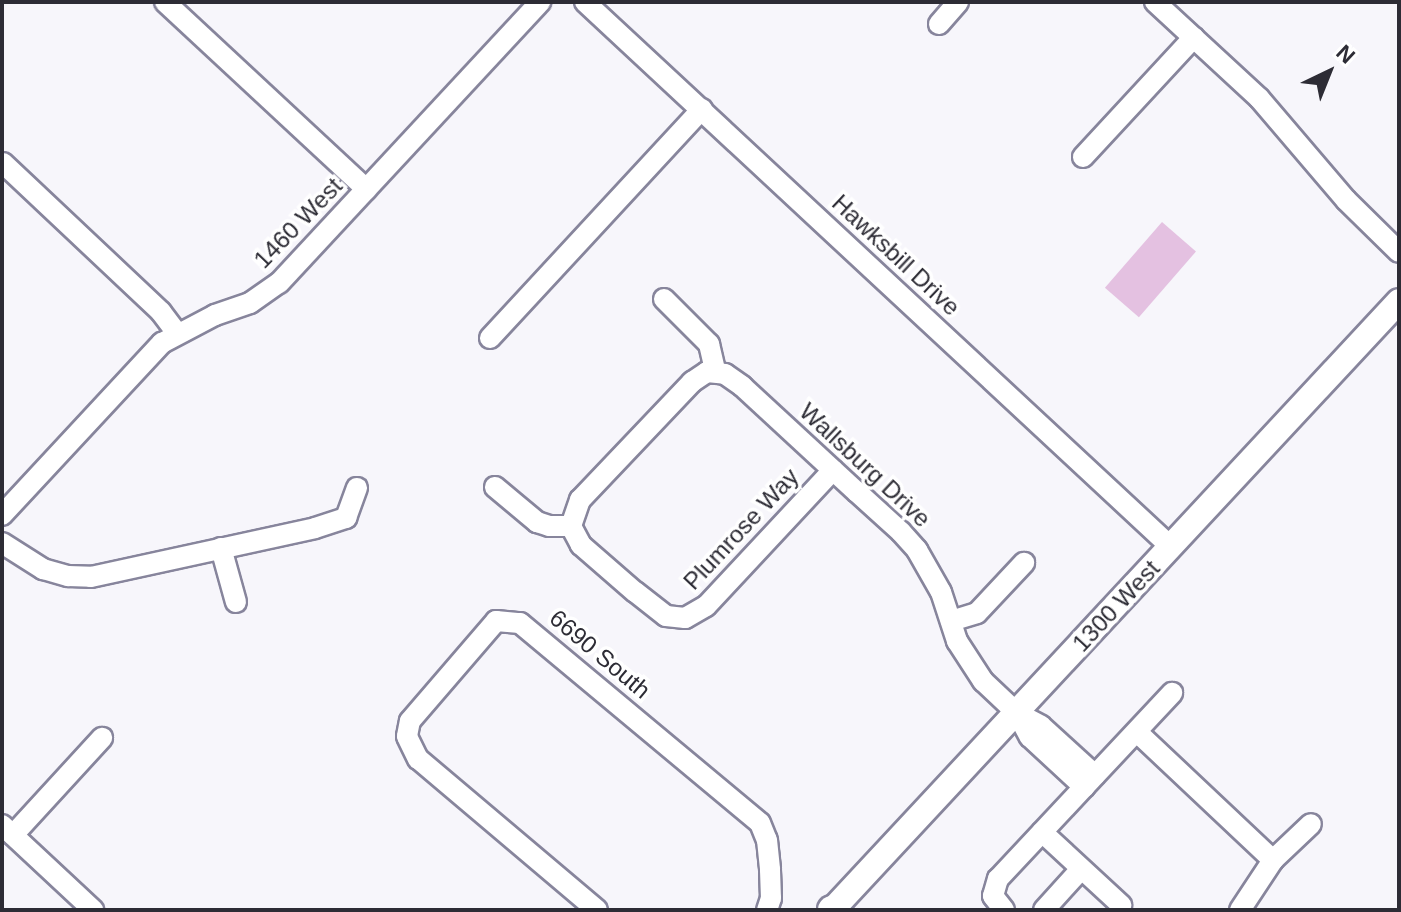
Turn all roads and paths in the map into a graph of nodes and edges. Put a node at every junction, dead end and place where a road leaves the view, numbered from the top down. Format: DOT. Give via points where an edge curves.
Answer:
graph roads {
  1 [pos="165,2"];
  2 [pos="540,2"];
  3 [pos="585,2"];
  4 [pos="958,2"];
  5 [pos="1155,2"];
  6 [pos="939,24"];
  7 [pos="1194,37"];
  8 [pos="702,109"];
  9 [pos="1083,157"];
  10 [pos="3,163"];
  11 [pos="366,189"];
  12 [pos="1399,252"];
  13 [pos="664,299"];
  14 [pos="1399,301"];
  15 [pos="177,333"];
  16 [pos="490,338"];
  17 [pos="715,371"];
  18 [pos="833,470"];
  19 [pos="495,487"];
  20 [pos="357,488"];
  21 [pos="2,515"];
  22 [pos="571,526"];
  23 [pos="2,543"];
  24 [pos="1170,546"];
  25 [pos="221,548"];
  26 [pos="1024,563"];
  27 [pos="236,602"];
  28 [pos="951,621"];
  29 [pos="1172,693"];
  30 [pos="1017,713"];
  31 [pos="1137,732"];
  32 [pos="102,738"];
  33 [pos="1089,781"];
  34 [pos="1311,824"];
  35 [pos="7,830"];
  36 [pos="1042,832"];
  37 [pos="1273,860"];
  38 [pos="1081,869"];
  39 [pos="1121,905"];
  40 [pos="834,909"];
  41 [pos="93,910"];
  42 [pos="597,910"];
  43 [pos="767,910"];
  44 [pos="1004,910"];
  45 [pos="1044,910"];
  46 [pos="1240,910"];
  1 -- 11 [label="street"];
  2 -- 11 [label="street, 1460 West"];
  3 -- 8 [label="street, Hawksbill Drive"];
  4 -- 6 [label="street"];
  5 -- 7 [label="street"];
  7 -- 9 [label="street"];
  7 -- 12 [label="street" via="1289,129 1346,200"];
  8 -- 16 [label="street"];
  8 -- 24 [label="street, Hawksbill Drive"];
  10 -- 15 [label="street"];
  11 -- 15 [label="street, 1460 West" via="266,293"];
  13 -- 17 [label="street" via="709,344"];
  14 -- 24 [label="street, 1300 West"];
  15 -- 21 [label="street, 1460 West" via="149,355"];
  17 -- 18 [label="street, Wallsburg Drive" via="742,386"];
  17 -- 22 [label="street" via="692,382 580,500"];
  18 -- 22 [label="street, Plumrose Way" via="706,606 685,618 666,616 635,592 581,545"];
  18 -- 28 [label="street, Wallsburg Drive" via="917,550 931,569"];
  19 -- 22 [label="street" via="537,522"];
  20 -- 25 [label="street" via="346,518"];
  23 -- 25 [label="street" via="43,569 91,577"];
  24 -- 30 [label="street, 1300 West"];
  25 -- 27 [label="street"];
  26 -- 28 [label="street" via="977,613"];
  28 -- 30 [label="street, Wallsburg Drive" via="967,660"];
  29 -- 31 [label="street"];
  30 -- 33 [label="street, Wallsburg Drive" via="1041,726"];
  30 -- 40 [label="street, 1300 West"];
  31 -- 33 [label="street"];
  31 -- 37 [label="street"];
  32 -- 35 [label="street"];
  33 -- 36 [label="street"];
  34 -- 37 [label="street"];
  35 -- 41 [label="street"];
  36 -- 38 [label="street"];
  36 -- 44 [label="street" via="995,884 993,896"];
  37 -- 46 [label="street"];
  38 -- 39 [label="street"];
  38 -- 45 [label="street"];
  42 -- 43 [label="street, 6690 South" via="418,759 407,736 410,721 496,621 520,623 760,823 770,870"];
}
